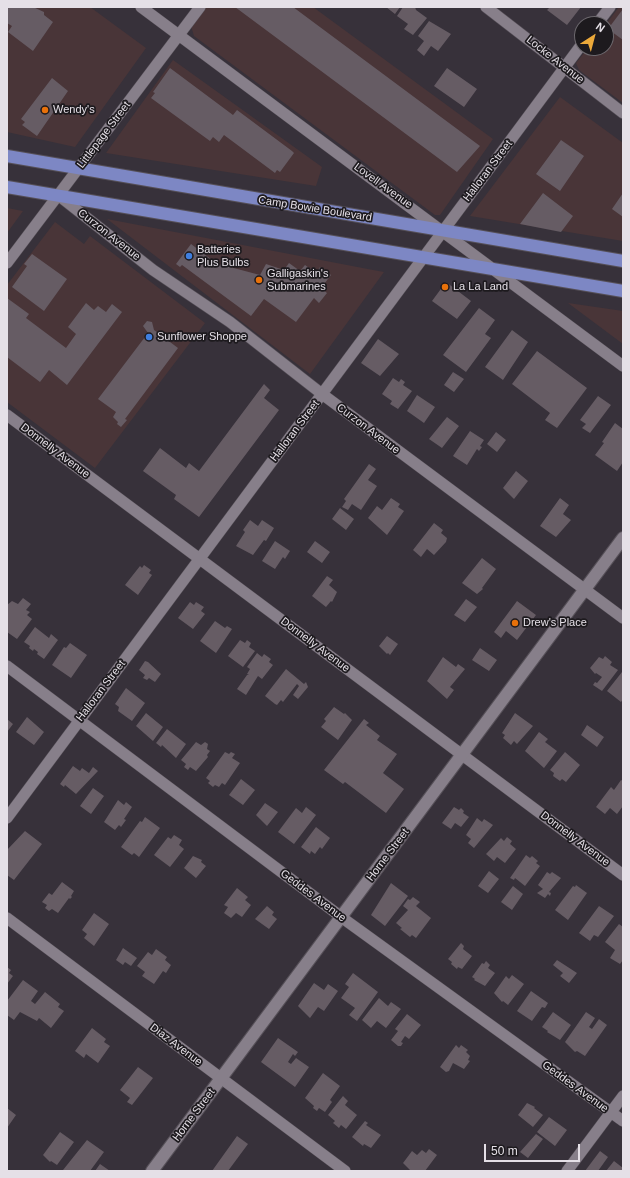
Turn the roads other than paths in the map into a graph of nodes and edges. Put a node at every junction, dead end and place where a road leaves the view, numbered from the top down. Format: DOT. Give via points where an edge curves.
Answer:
graph roads {
  1 [pos="141,7"];
  2 [pos="200,7"];
  3 [pos="486,7"];
  4 [pos="610,7"];
  5 [pos="603,16"];
  6 [pos="179,35"];
  7 [pos="574,55"];
  8 [pos="565,67"];
  9 [pos="623,113"];
  10 [pos="7,156"];
  11 [pos="80,168"];
  12 [pos="7,187"];
  13 [pos="58,195"];
  14 [pos="444,231"];
  15 [pos="424,257"];
  16 [pos="623,262"];
  17 [pos="7,263"];
  18 [pos="493,269"];
  19 [pos="623,291"];
  20 [pos="623,366"];
  21 [pos="322,394"];
  22 [pos="7,415"];
  23 [pos="623,538"];
  24 [pos="200,559"];
  25 [pos="585,590"];
  26 [pos="623,618"];
  27 [pos="7,666"];
  28 [pos="80,720"];
  29 [pos="462,755"];
  30 [pos="7,818"];
  31 [pos="623,875"];
  32 [pos="341,917"];
  33 [pos="7,918"];
  34 [pos="221,1078"];
  35 [pos="623,1096"];
  36 [pos="611,1112"];
  37 [pos="623,1121"];
  38 [pos="152,1171"];
  39 [pos="345,1171"];
  40 [pos="567,1171"];
  1 -- 6 [label="street, Lovell Avenue"];
  2 -- 6 [label="street, Littlepage Street"];
  3 -- 8 [label="street, Locke Avenue"];
  4 -- 5 [label="street"];
  6 -- 11 [label="street, Littlepage Street"];
  6 -- 14 [label="street, Lovell Avenue"];
  7 -- 8 [label="street, Halloran Street"];
  8 -- 9 [label="street, Locke Avenue"];
  8 -- 14 [label="street, Halloran Street"];
  10 -- 11 [label="main road, Camp Bowie Boulevard"];
  11 -- 13 [label="street, Littlepage Street"];
  11 -- 14 [label="main road, Camp Bowie Boulevard"];
  12 -- 13 [label="main road"];
  13 -- 15 [label="main road"];
  13 -- 17 [label="street, Littlepage Street"];
  13 -- 21 [label="street, Curzon Avenue" via="153,270 230,322"];
  14 -- 15 [label="street, Halloran Street"];
  14 -- 16 [label="main road, Camp Bowie Boulevard"];
  14 -- 18 [label="street, Lovell Avenue"];
  15 -- 18 [label="main road"];
  15 -- 21 [label="street, Halloran Street"];
  18 -- 19 [label="main road"];
  18 -- 20 [label="street, Lovell Avenue"];
  21 -- 24 [label="street, Halloran Street"];
  21 -- 25 [label="street, Curzon Avenue"];
  22 -- 24 [label="street, Donnelly Avenue"];
  23 -- 25 [label="street, Horne Street"];
  24 -- 28 [label="street, Halloran Street"];
  24 -- 29 [label="street, Donnelly Avenue"];
  25 -- 26 [label="street, Curzon Avenue"];
  25 -- 29 [label="street, Horne Street"];
  27 -- 28 [label="street, Geddes Avenue"];
  28 -- 30 [label="street, Halloran Street"];
  28 -- 32 [label="street, Geddes Avenue"];
  29 -- 31 [label="street, Donnelly Avenue"];
  29 -- 32 [label="street, Horne Street"];
  32 -- 34 [label="street, Horne Street"];
  32 -- 36 [label="street, Geddes Avenue"];
  33 -- 34 [label="street, Diaz Avenue"];
  34 -- 38 [label="street, Horne Street"];
  34 -- 39 [label="street, Diaz Avenue"];
  35 -- 36 [label="street"];
  36 -- 37 [label="street, Geddes Avenue"];
  36 -- 40 [label="street"];
}
